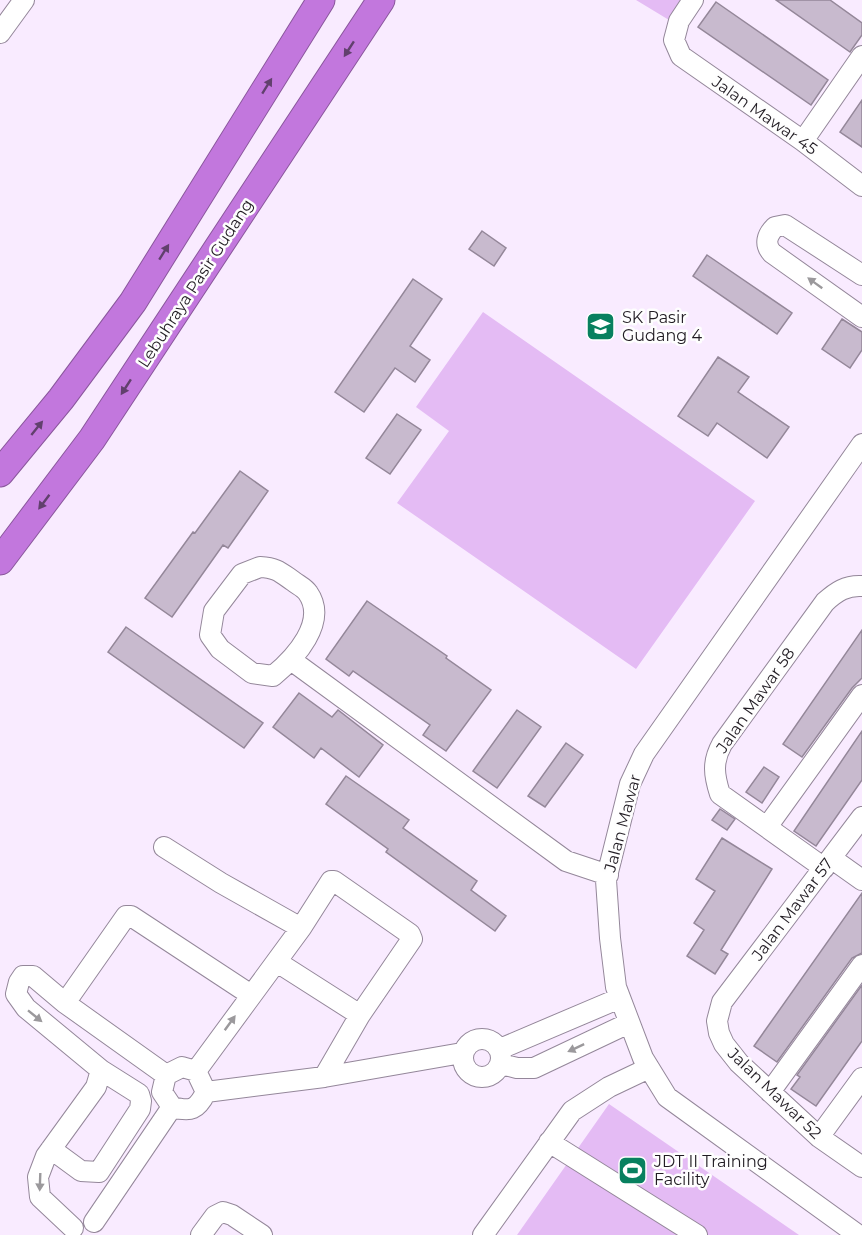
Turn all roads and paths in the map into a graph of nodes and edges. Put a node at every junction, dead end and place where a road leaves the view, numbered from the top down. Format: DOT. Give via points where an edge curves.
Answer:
graph roads {
  1 [pos="24,0"];
  2 [pos="321,0"];
  3 [pos="381,0"];
  4 [pos="693,0"];
  5 [pos="0,32"];
  6 [pos="862,56"];
  7 [pos="803,141"];
  8 [pos="862,186"];
  9 [pos="862,275"];
  10 [pos="862,317"];
  11 [pos="862,444"];
  12 [pos="0,473"];
  13 [pos="0,561"];
  14 [pos="862,586"];
  15 [pos="291,660"];
  16 [pos="862,695"];
  17 [pos="862,817"];
  18 [pos="767,827"];
  19 [pos="164,847"];
  20 [pos="828,863"];
  21 [pos="608,874"];
  22 [pos="862,880"];
  23 [pos="301,928"];
  24 [pos="277,962"];
  25 [pos="862,965"];
  26 [pos="251,995"];
  27 [pos="620,998"];
  28 [pos="722,1002"];
  29 [pos="65,1004"];
  30 [pos="360,1015"];
  31 [pos="629,1023"];
  32 [pos="462,1053"];
  33 [pos="500,1056"];
  34 [pos="649,1068"];
  35 [pos="101,1070"];
  36 [pos="196,1071"];
  37 [pos="166,1075"];
  38 [pos="324,1077"];
  39 [pos="862,1078"];
  40 [pos="206,1092"];
  41 [pos="770,1092"];
  42 [pos="172,1107"];
  43 [pos="819,1137"];
  44 [pos="549,1142"];
  45 [pos="51,1149"];
  46 [pos="862,1167"];
  47 [pos="96,1228"];
  48 [pos="73,1232"];
  49 [pos="201,1235"];
  50 [pos="262,1235"];
  51 [pos="483,1235"];
  52 [pos="697,1235"];
  53 [pos="858,1235"];
  1 -- 5 [label="street"];
  12 -- 2 [label="highway, one-way" via="133,302"];
  3 -- 13 [label="highway, Lebuhraya Pasir Gudang, one-way" via="92,439"];
  4 -- 7 [label="street, Jalan Mawar 45" via="678,21 674,40 681,56"];
  6 -- 7 [label="street"];
  7 -- 8 [label="street, Jalan Mawar 45"];
  10 -- 9 [label="street, one-way" via="772,253 767,239 775,227 785,225"];
  11 -- 21 [label="street, Jalan Mawar" via="644,754 630,784"];
  14 -- 18 [label="street, Jalan Mawar 58" via="846,587 825,602 716,756 714,769 720,794"];
  15 -- 15 [label="street" via="312,627 315,609 308,591 274,568 260,567 242,574 214,611 210,635 220,649 252,673 273,676"];
  15 -- 21 [label="street" via="566,861"];
  16 -- 18 [label="street"];
  17 -- 20 [label="street, Jalan Mawar 57"];
  18 -- 20 [label="street, Jalan Mawar 58"];
  19 -- 23 [label="street"];
  20 -- 22 [label="street, Jalan Mawar 58"];
  20 -- 28 [label="street, Jalan Mawar 57"];
  21 -- 27 [label="street, Jalan Mawar" via="610,938"];
  23 -- 24 [label="street"];
  23 -- 30 [label="street" via="334,881 410,934 412,939"];
  24 -- 26 [label="street"];
  24 -- 30 [label="street"];
  25 -- 41 [label="street"];
  26 -- 29 [label="street" via="126,916"];
  36 -- 26 [label="street, one-way"];
  27 -- 31 [label="street, Jalan Mawar"];
  27 -- 33 [label="street"];
  28 -- 41 [label="street, Jalan Mawar 52" via="717,1021 724,1044"];
  29 -- 35 [label="street, one-way" via="33,976 23,976 19,982 16,994 26,1008"];
  29 -- 37 [label="street"];
  30 -- 38 [label="street"];
  31 -- 33 [label="street, one-way" via="534,1068 517,1068"];
  31 -- 34 [label="street, Jalan Mawar"];
  32 -- 33 [label="street" via="472,1041 487,1039"];
  32 -- 33 [label="street" via="464,1068 476,1078 492,1076"];
  32 -- 38 [label="street"];
  34 -- 44 [label="street" via="583,1102"];
  34 -- 53 [label="street, Jalan Mawar" via="667,1097"];
  35 -- 45 [label="street" via="96,1087"];
  35 -- 45 [label="street" via="139,1094 140,1109 99,1172 81,1171"];
  36 -- 37 [label="street" via="182,1067"];
  36 -- 40 [label="street"];
  37 -- 42 [label="street" via="162,1092"];
  38 -- 40 [label="street"];
  39 -- 43 [label="street"];
  40 -- 42 [label="street" via="199,1105 186,1111"];
  41 -- 43 [label="street, Jalan Mawar 52"];
  42 -- 47 [label="street"];
  43 -- 46 [label="street, Jalan Mawar 52"];
  44 -- 51 [label="street"];
  44 -- 52 [label="street"];
  45 -- 48 [label="street, one-way" via="38,1177 40,1197"];
  47 -- 48 [label="street" via="82,1220"];
  49 -- 50 [label="street" via="215,1216 223,1212"];
}
